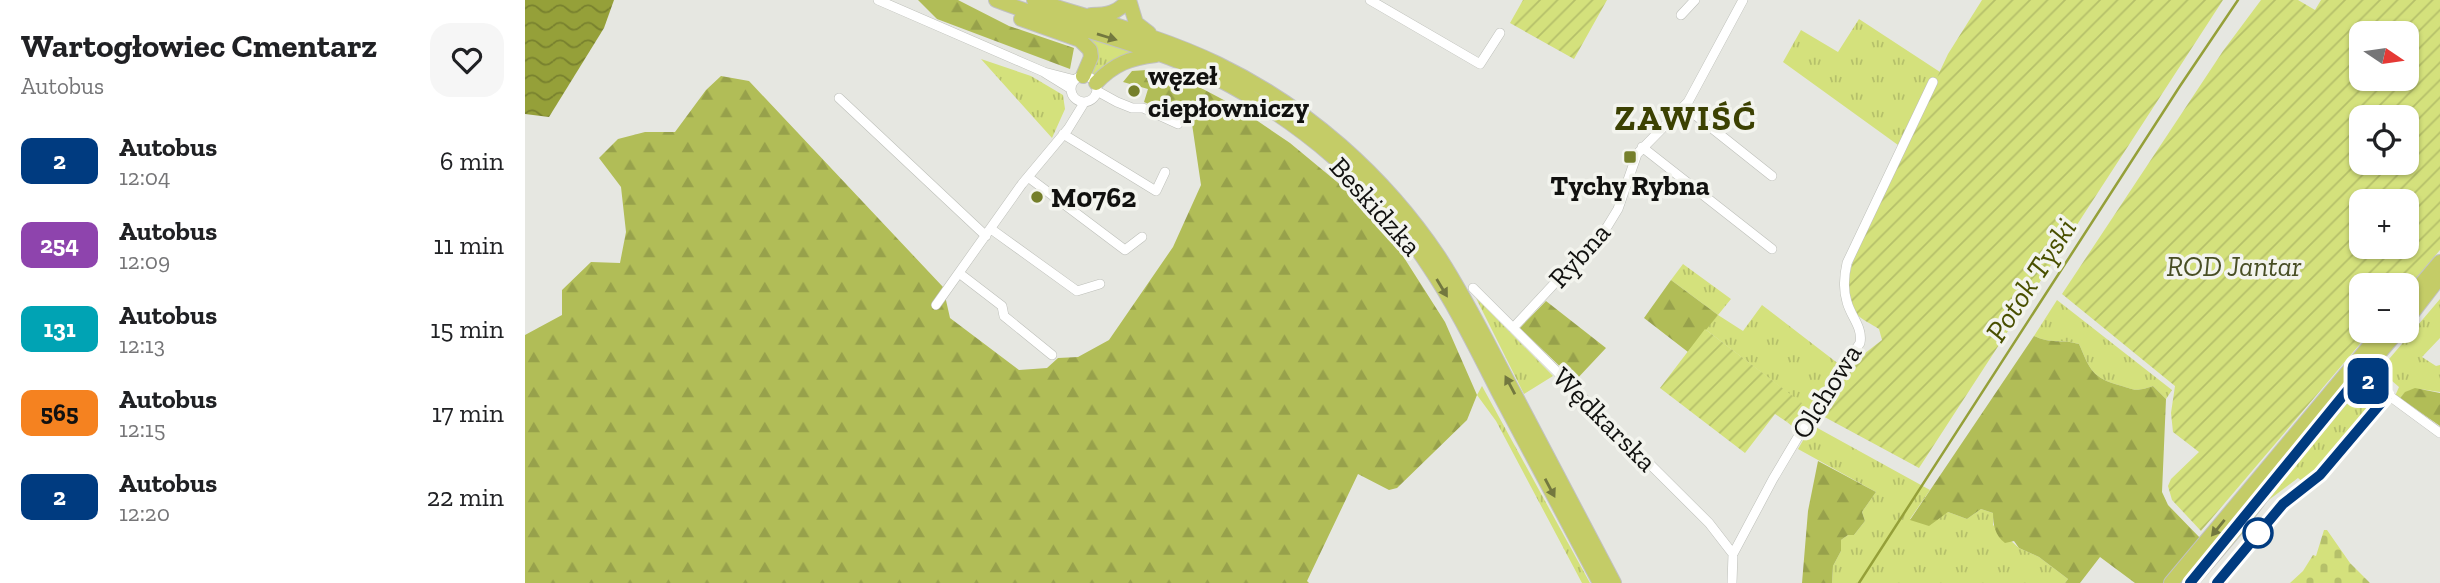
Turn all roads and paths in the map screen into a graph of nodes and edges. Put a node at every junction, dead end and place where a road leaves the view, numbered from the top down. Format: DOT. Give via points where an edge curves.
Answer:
graph roads {
  1 [pos="878,0"];
  2 [pos="995,0"];
  3 [pos="1034,0"];
  4 [pos="1129,0"];
  5 [pos="1370,0"];
  6 [pos="1695,0"];
  7 [pos="1743,0"];
  8 [pos="1079,15"];
  9 [pos="1681,15"];
  10 [pos="1500,33"];
  11 [pos="1163,48"];
  12 [pos="1933,82"];
  13 [pos="1084,90"];
  14 [pos="839,98"];
  15 [pos="1684,106"];
  16 [pos="1178,124"];
  17 [pos="1063,134"];
  18 [pos="1642,146"];
  19 [pos="1165,172"];
  20 [pos="1772,176"];
  21 [pos="1028,177"];
  22 [pos="988,232"];
  23 [pos="1142,237"];
  24 [pos="1772,249"];
  25 [pos="2440,262"];
  26 [pos="959,273"];
  27 [pos="2440,277"];
  28 [pos="1100,285"];
  29 [pos="2419,287"];
  30 [pos="1473,288"];
  31 [pos="2419,304"];
  32 [pos="936,306"];
  33 [pos="1513,328"];
  34 [pos="2374,343"];
  35 [pos="2386,343"];
  36 [pos="1052,355"];
  37 [pos="2356,372"];
  38 [pos="2387,396"];
  39 [pos="2440,433"];
  40 [pos="1733,554"];
  41 [pos="1600,583"];
  42 [pos="1614,583"];
  43 [pos="1732,583"];
  44 [pos="2171,583"];
  45 [pos="2190,583"];
  46 [pos="2217,583"];
  1 -- 13 [label="street"];
  2 -- 11 [label="main road, Beskidzka, one-way"];
  2 -- 13 [label="main road" via="1024,20 1087,45 1091,57"];
  3 -- 8 [label="main road, Beskidzka"];
  4 -- 8 [label="main road" via="1116,12"];
  4 -- 11 [label="main road" via="1136,23"];
  5 -- 10 [label="street" via="1480,64"];
  6 -- 9 [label="street"];
  7 -- 15 [label="street, Rybna"];
  8 -- 11 [label="main road, Beskidzka"];
  11 -- 13 [label="main road" via="1124,60"];
  11 -- 41 [label="main road, Beskidzka, one-way" via="1271,110 1328,153 1388,212 1453,306"];
  42 -- 11 [label="main road, Beskidzka, one-way" via="1465,300 1397,203 1346,150 1297,111 1219,65"];
  12 -- 40 [label="street, Olchowa" via="1847,263 1845,294 1861,334 1858,349 1792,446"];
  13 -- 16 [label="street"];
  13 -- 17 [label="street"];
  14 -- 22 [label="street"];
  15 -- 18 [label="street, Rybna"];
  15 -- 20 [label="street"];
  17 -- 19 [label="street" via="1156,191"];
  17 -- 21 [label="street"];
  18 -- 24 [label="street"];
  18 -- 33 [label="street, Rybna" via="1607,227"];
  21 -- 22 [label="street"];
  21 -- 23 [label="street" via="1125,250"];
  22 -- 26 [label="street"];
  22 -- 28 [label="street" via="1077,291"];
  25 -- 29 [label="main road"];
  26 -- 32 [label="street"];
  26 -- 36 [label="street" via="1002,306 1004,316"];
  27 -- 31 [label="main road"];
  30 -- 33 [label="street, Wędkarska"];
  33 -- 40 [label="street, Wędkarska" via="1709,523"];
  34 -- 37 [label="main road"];
  35 -- 37 [label="main road"];
  37 -- 38 [label="street"];
  37 -- 44 [label="main road, one-way"];
  37 -- 45 [label="main road"];
  38 -- 39 [label="street"];
  38 -- 46 [label="street" via="2320,475 2283,504"];
  40 -- 43 [label="street, Olchowa"];
}
